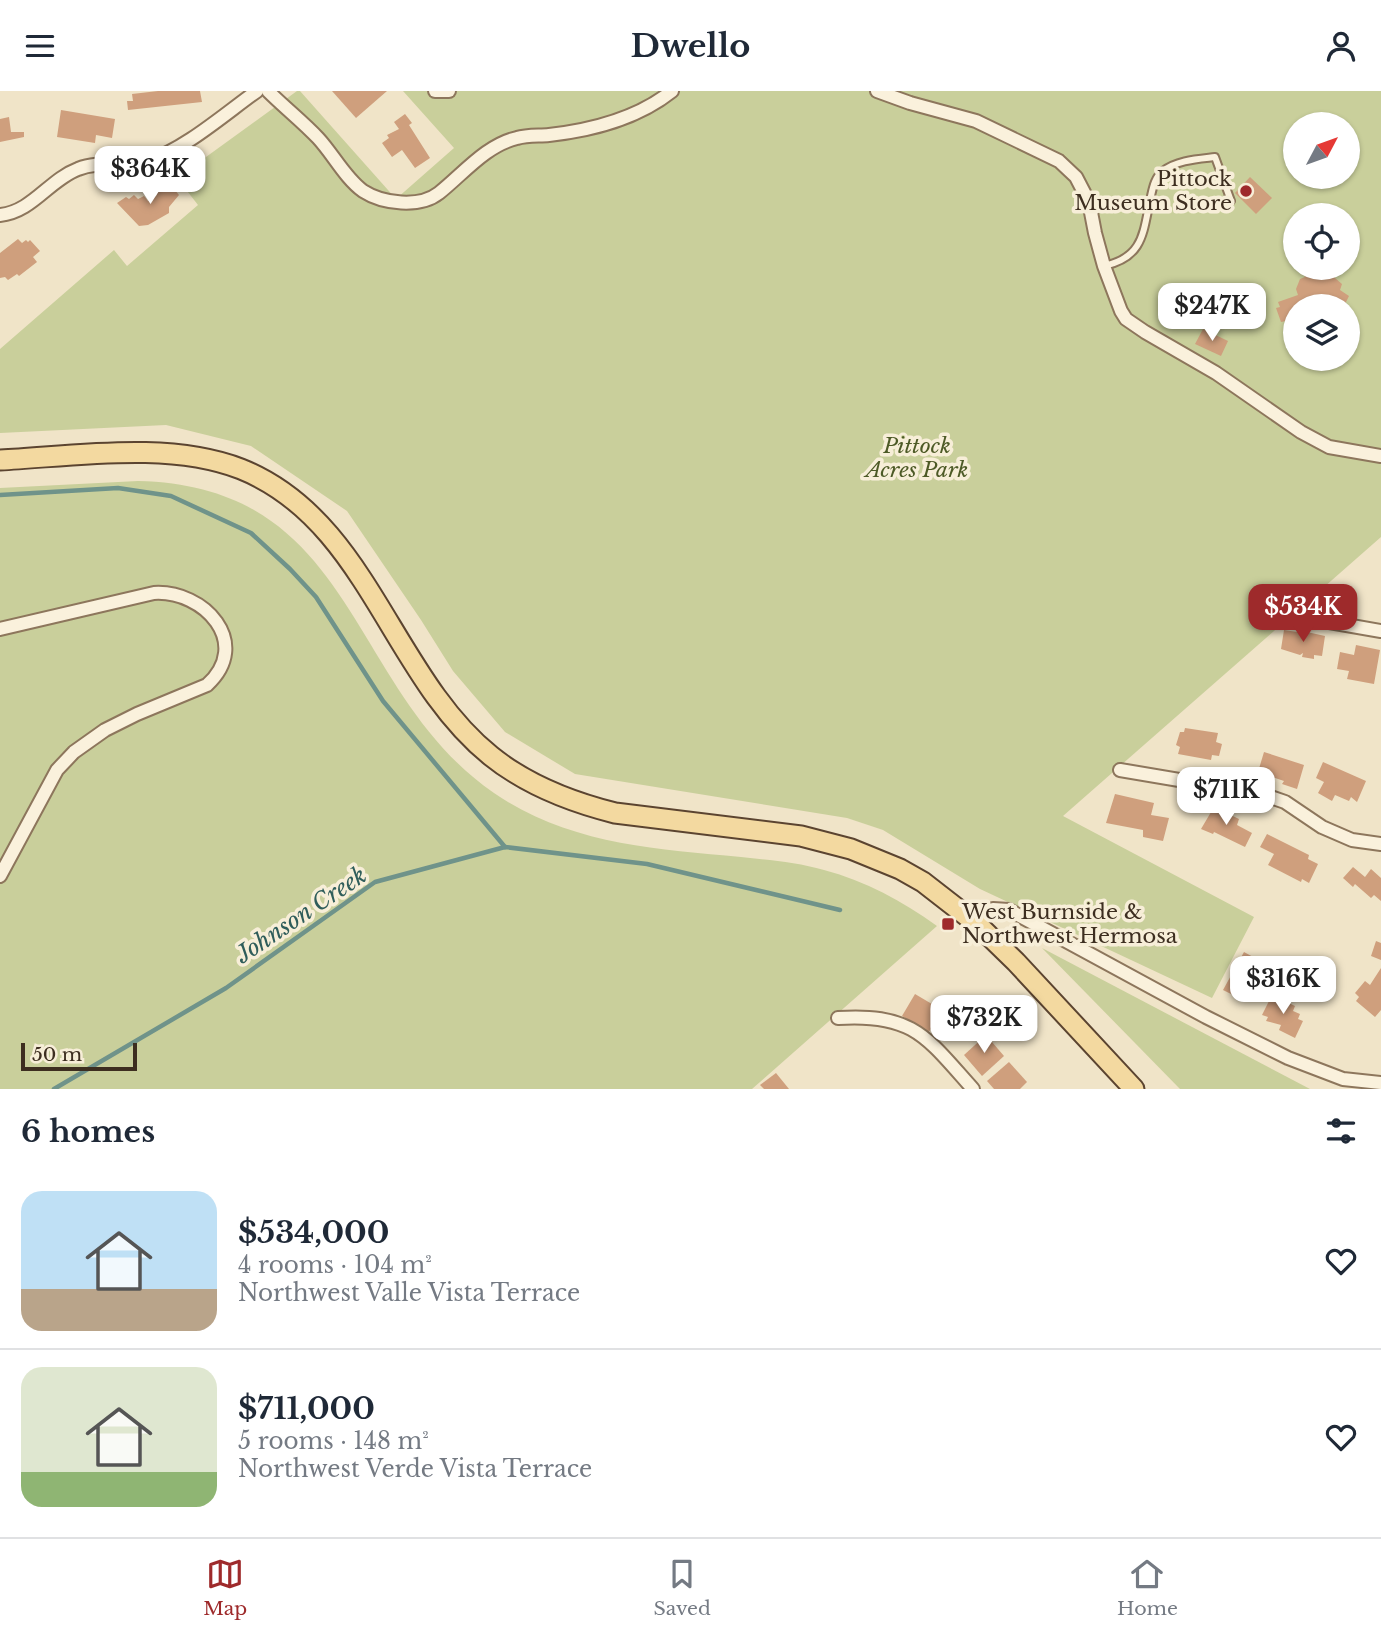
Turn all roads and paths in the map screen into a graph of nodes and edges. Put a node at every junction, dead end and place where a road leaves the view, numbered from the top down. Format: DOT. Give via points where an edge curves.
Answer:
graph roads {
  1 [pos="257,91"];
  2 [pos="268,91"];
  3 [pos="435,91"];
  4 [pos="449,91"];
  5 [pos="673,91"];
  6 [pos="877,91"];
  7 [pos="1231,201"];
  8 [pos="0,215"];
  9 [pos="1104,266"];
  10 [pos="1381,456"];
  11 [pos="0,460"];
  12 [pos="1295,616"];
  13 [pos="0,629"];
  14 [pos="1381,632"];
  15 [pos="1120,770"];
  16 [pos="1381,845"];
  17 [pos="0,876"];
  18 [pos="977,924"];
  19 [pos="838,1018"];
  20 [pos="1381,1083"];
  21 [pos="1344,1084"];
  22 [pos="973,1089"];
  23 [pos="1135,1089"];
  1 -- 8 [label="street" via="163,155 145,162 81,167 23,209"];
  2 -- 5 [label="street" via="318,138 364,191 405,202 437,195 470,166 517,137 621,120"];
  3 -- 4 [label="street"];
  6 -- 9 [label="street" via="976,121 1059,161 1087,195"];
  7 -- 9 [label="lane" via="1215,157 1166,169 1152,189 1140,245 1119,263"];
  9 -- 10 [label="street" via="1121,311 1133,325 1329,447"];
  11 -- 18 [label="main road" via="168,453 241,470 286,496 324,529 443,706 509,769 556,795 615,813 769,831 851,849 923,882"];
  12 -- 14 [label="street"];
  13 -- 17 [label="street" via="168,593 201,606 222,629 225,642 222,662 207,685 116,725 74,752 52,778"];
  15 -- 16 [label="street" via="1262,794 1285,801 1345,837"];
  18 -- 21 [label="street" via="993,909 1009,910 1253,1042"];
  18 -- 23 [label="main road"];
  19 -- 22 [label="street" via="865,1016 914,1030 927,1038"];
  20 -- 21 [label="street"];
}
